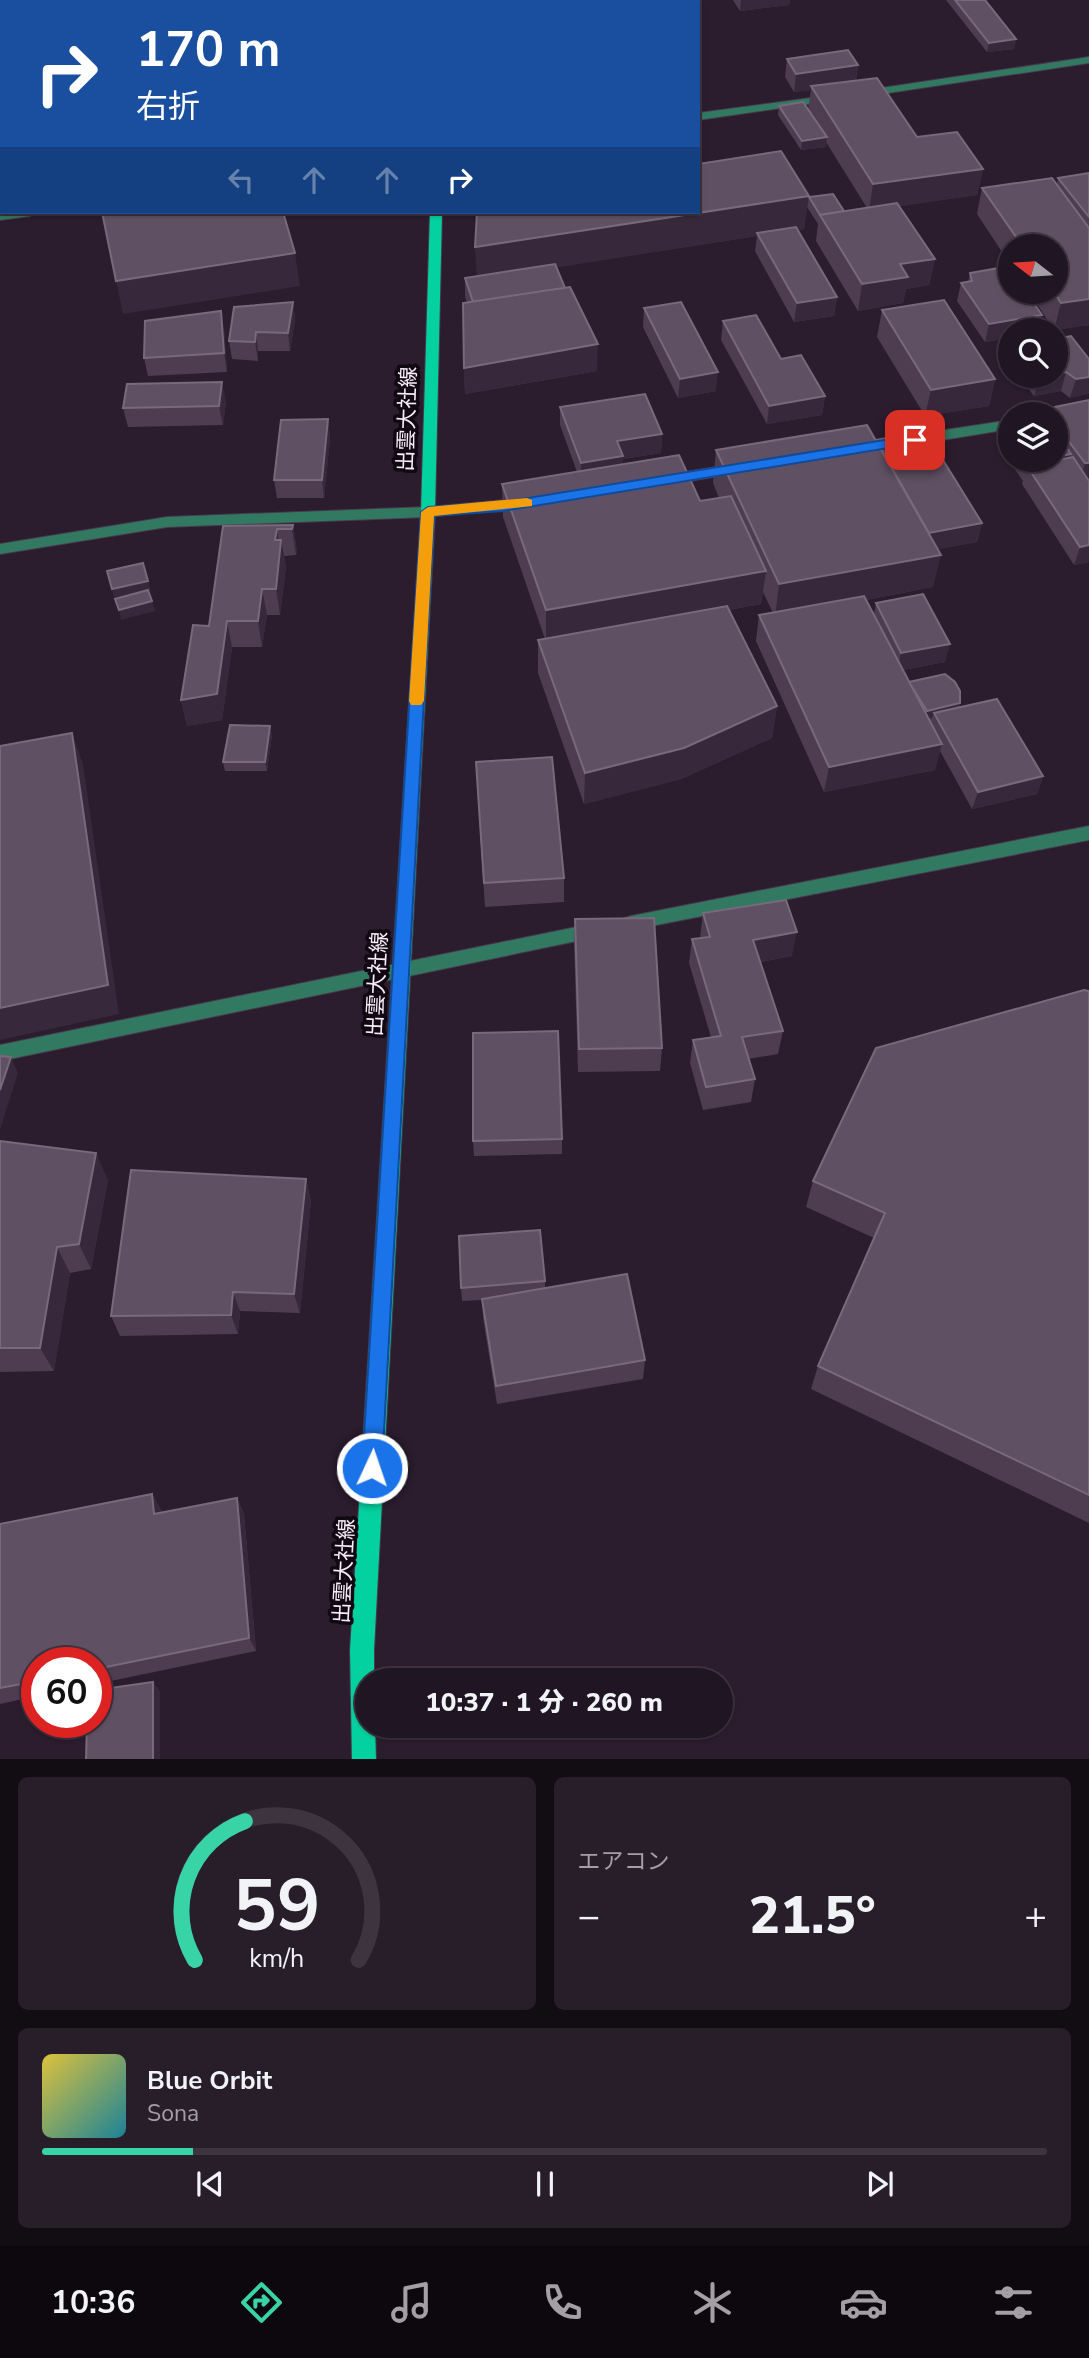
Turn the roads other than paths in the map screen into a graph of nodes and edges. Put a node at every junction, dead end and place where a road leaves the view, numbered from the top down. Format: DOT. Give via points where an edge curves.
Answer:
graph roads {
  1 [pos="1089,60"];
  2 [pos="700,117"];
  3 [pos="436,214"];
  4 [pos="998,426"];
  5 [pos="888,444"];
  6 [pos="750,467"];
  7 [pos="654,482"];
  8 [pos="544,500"];
  9 [pos="428,512"];
  10 [pos="0,549"];
  11 [pos="1089,833"];
  12 [pos="400,969"];
  13 [pos="0,1053"];
  14 [pos="364,1759"];
  1 -- 2 [label="street"];
  3 -- 9 [label="main road, 出雲大社線"];
  4 -- 5 [label="street"];
  6 -- 7 [label="street"];
  8 -- 9 [label="street"];
  9 -- 10 [label="street" via="167,522"];
  9 -- 12 [label="main road, 出雲大社線"];
  11 -- 12 [label="street"];
  12 -- 13 [label="street"];
  12 -- 14 [label="main road, 出雲大社線" via="362,1650"];
}
